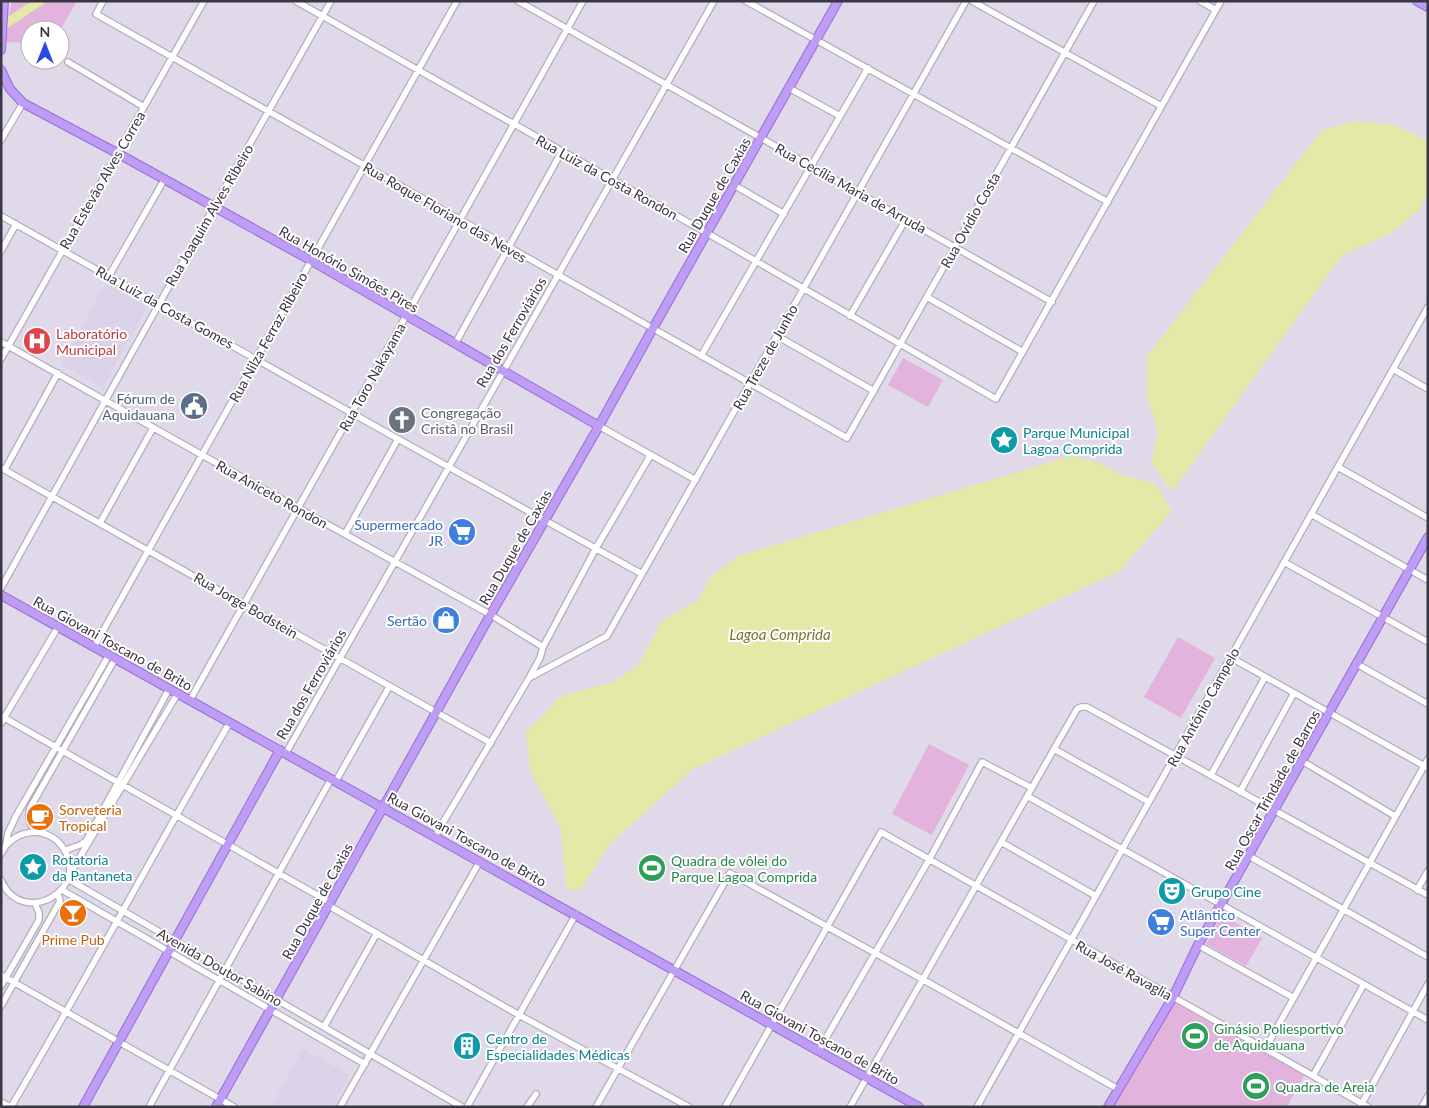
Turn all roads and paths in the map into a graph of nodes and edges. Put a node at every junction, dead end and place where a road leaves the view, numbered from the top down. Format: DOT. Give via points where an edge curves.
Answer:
graph roads {
  1 [pos="103,1"];
  2 [pos="204,1"];
  3 [pos="296,1"];
  4 [pos="331,1"];
  5 [pos="457,1"];
  6 [pos="518,1"];
  7 [pos="583,1"];
  8 [pos="714,1"];
  9 [pos="746,1"];
  10 [pos="838,1"];
  11 [pos="966,1"];
  12 [pos="972,1"];
  13 [pos="1094,1"];
  14 [pos="1200,1"];
  15 [pos="1221,1"];
  16 [pos="1417,1"];
  17 [pos="4,4"];
  18 [pos="1428,7"];
  19 [pos="1216,10"];
  20 [pos="322,16"];
  21 [pos="568,29"];
  22 [pos="816,41"];
  23 [pos="2,45"];
  24 [pos="1,50"];
  25 [pos="1065,52"];
  26 [pos="172,57"];
  27 [pos="70,63"];
  28 [pos="868,68"];
  29 [pos="1,70"];
  30 [pos="418,70"];
  31 [pos="667,85"];
  32 [pos="789,88"];
  33 [pos="914,94"];
  34 [pos="22,103"];
  35 [pos="1161,106"];
  36 [pos="144,107"];
  37 [pos="268,112"];
  38 [pos="840,116"];
  39 [pos="514,124"];
  40 [pos="761,138"];
  41 [pos="1,140"];
  42 [pos="1010,148"];
  43 [pos="562,151"];
  44 [pos="117,153"];
  45 [pos="364,166"];
  46 [pos="811,166"];
  47 [pos="164,180"];
  48 [pos="613,180"];
  49 [pos="734,186"];
  50 [pos="859,192"];
  51 [pos="1108,202"];
  52 [pos="214,207"];
  53 [pos="784,214"];
  54 [pos="1,216"];
  55 [pos="906,219"];
  56 [pos="460,221"];
  57 [pos="16,224"];
  58 [pos="707,233"];
  59 [pos="956,247"];
  60 [pos="508,248"];
  61 [pos="62,250"];
  62 [pos="1,251"];
  63 [pos="310,260"];
  64 [pos="756,262"];
  65 [pos="109,276"];
  66 [pos="558,276"];
  67 [pos="804,288"];
  68 [pos="927,297"];
  69 [pos="1052,302"];
  70 [pos="159,304"];
  71 [pos="1428,307"];
  72 [pos="407,316"];
  73 [pos="850,316"];
  74 [pos="652,330"];
  75 [pos="777,336"];
  76 [pos="1,342"];
  77 [pos="456,344"];
  78 [pos="900,344"];
  79 [pos="9,346"];
  80 [pos="1023,352"];
  81 [pos="700,356"];
  82 [pos="1,359"];
  83 [pos="256,359"];
  84 [pos="1393,369"];
  85 [pos="503,371"];
  86 [pos="58,373"];
  87 [pos="750,384"];
  88 [pos="1428,389"];
  89 [pos="874,391"];
  90 [pos="105,400"];
  91 [pos="353,413"];
  92 [pos="600,426"];
  93 [pos="153,428"];
  94 [pos="847,438"];
  95 [pos="398,439"];
  96 [pos="202,455"];
  97 [pos="650,456"];
  98 [pos="448,466"];
  99 [pos="1338,467"];
  100 [pos="3,468"];
  101 [pos="696,480"];
  102 [pos="52,496"];
  103 [pos="298,508"];
  104 [pos="1311,514"];
  105 [pos="1428,518"];
  106 [pos="544,520"];
  107 [pos="100,523"];
  108 [pos="346,534"];
  109 [pos="1428,537"];
  110 [pos="596,548"];
  111 [pos="148,550"];
  112 [pos="394,561"];
  113 [pos="1284,562"];
  114 [pos="1410,569"];
  115 [pos="642,574"];
  116 [pos="1428,580"];
  117 [pos="1,588"];
  118 [pos="2,598"];
  119 [pos="243,604"];
  120 [pos="491,615"];
  121 [pos="1383,616"];
  122 [pos="58,626"];
  123 [pos="1428,642"];
  124 [pos="94,647"];
  125 [pos="543,647"];
  126 [pos="112,657"];
  127 [pos="1230,657"];
  128 [pos="340,659"];
  129 [pos="1357,664"];
  130 [pos="1265,677"];
  131 [pos="529,678"];
  132 [pos="389,687"];
  133 [pos="169,688"];
  134 [pos="178,693"];
  135 [pos="1294,693"];
  136 [pos="190,700"];
  137 [pos="1428,704"];
  138 [pos="1329,713"];
  139 [pos="436,714"];
  140 [pos="2,719"];
  141 [pos="230,722"];
  142 [pos="491,743"];
  143 [pos="56,747"];
  144 [pos="1054,749"];
  145 [pos="62,751"];
  146 [pos="283,752"];
  147 [pos="1175,756"];
  148 [pos="1428,758"];
  149 [pos="1302,761"];
  150 [pos="1426,767"];
  151 [pos="1211,775"];
  152 [pos="333,780"];
  153 [pos="121,784"];
  154 [pos="1032,788"];
  155 [pos="1240,792"];
  156 [pos="1027,796"];
  157 [pos="1149,802"];
  158 [pos="384,808"];
  159 [pos="1275,811"];
  160 [pos="176,815"];
  161 [pos="1395,816"];
  162 [pos="37,832"];
  163 [pos="435,836"];
  164 [pos="1001,842"];
  165 [pos="227,844"];
  166 [pos="4,845"];
  167 [pos="1122,849"];
  168 [pos="66,850"];
  169 [pos="1,854"];
  170 [pos="1249,856"];
  171 [pos="930,858"];
  172 [pos="480,861"];
  173 [pos="1369,863"];
  174 [pos="1428,872"];
  175 [pos="278,873"];
  176 [pos="69,877"];
  177 [pos="2,884"];
  178 [pos="976,884"];
  179 [pos="1417,890"];
  180 [pos="60,892"];
  181 [pos="1428,895"];
  182 [pos="1096,896"];
  183 [pos="35,903"];
  184 [pos="331,905"];
  185 [pos="1222,905"];
  186 [pos="1343,909"];
  187 [pos="122,910"];
  188 [pos="576,914"];
  189 [pos="116,921"];
  190 [pos="827,927"];
  191 [pos="377,933"];
  192 [pos="175,940"];
  193 [pos="1071,940"];
  194 [pos="1198,945"];
  195 [pos="169,951"];
  196 [pos="876,954"];
  197 [pos="1428,957"];
  198 [pos="1316,958"];
  199 [pos="425,959"];
  200 [pos="225,970"];
  201 [pos="675,970"];
  202 [pos="3,977"];
  203 [pos="922,979"];
  204 [pos="219,980"];
  205 [pos="14,983"];
  206 [pos="1364,984"];
  207 [pos="1428,984"];
  208 [pos="1,986"];
  209 [pos="1173,997"];
  210 [pos="1294,998"];
  211 [pos="276,999"];
  212 [pos="1,1006"];
  213 [pos="270,1009"];
  214 [pos="67,1012"];
  215 [pos="1413,1012"];
  216 [pos="519,1014"];
  217 [pos="1428,1020"];
  218 [pos="772,1024"];
  219 [pos="324,1027"];
  220 [pos="1019,1034"];
  221 [pos="118,1042"];
  222 [pos="1265,1049"];
  223 [pos="820,1050"];
  224 [pos="371,1055"];
  225 [pos="366,1064"];
  226 [pos="619,1068"];
  227 [pos="169,1070"];
  228 [pos="1313,1076"];
  229 [pos="867,1077"];
  230 [pos="1118,1090"];
  231 [pos="536,1094"];
  232 [pos="1428,1096"];
  233 [pos="220,1099"];
  234 [pos="1,1102"];
  235 [pos="1360,1105"];
  236 [pos="10,1107"];
  237 [pos="83,1107"];
  238 [pos="149,1107"];
  239 [pos="216,1107"];
  240 [pos="234,1107"];
  241 [pos="340,1107"];
  242 [pos="462,1107"];
  243 [pos="467,1107"];
  244 [pos="527,1107"];
  245 [pos="596,1107"];
  246 [pos="689,1107"];
  247 [pos="724,1107"];
  248 [pos="850,1107"];
  249 [pos="919,1107"];
  250 [pos="978,1107"];
  251 [pos="1108,1107"];
  252 [pos="1368,1107"];
  253 [pos="1422,1107"];
  1 -- 26 [label="street, Rua Roque Floriano das Neves" via="96,14"];
  2 -- 26 [label="street, Rua Estevão Alves Correa"];
  3 -- 20 [label="street, Rua Luiz da Costa Rondon"];
  4 -- 20 [label="street, Rua Joaquim Alves Ribeiro"];
  5 -- 30 [label="street, Rua Nilza Ferraz Ribeiro"];
  6 -- 21 [label="street, Rua Cecília Maria de Arruda"];
  7 -- 21 [label="street, Rua Toro Nakayama"];
  8 -- 31 [label="street, Rua dos Ferroviários"];
  9 -- 22 [label="street"];
  10 -- 22 [label="main road, Rua Duque de Caxias"];
  11 -- 33 [label="street, Rua Treze de Junho"];
  12 -- 25 [label="street"];
  13 -- 25 [label="street, Rua Ovídio Costa"];
  14 -- 19 [label="street"];
  15 -- 19 [label="street"];
  16 -- 18 [label="main road"];
  17 -- 23 [label="main road"];
  19 -- 35 [label="street"];
  20 -- 30 [label="street, Rua Luiz da Costa Rondon"];
  20 -- 37 [label="street, Rua Joaquim Alves Ribeiro"];
  21 -- 31 [label="street, Rua Cecília Maria de Arruda"];
  21 -- 39 [label="street, Rua Toro Nakayama"];
  22 -- 28 [label="street"];
  22 -- 32 [label="main road, Rua Duque de Caxias"];
  23 -- 24 [label="main road"];
  25 -- 35 [label="street"];
  25 -- 42 [label="street, Rua Ovídio Costa"];
  26 -- 36 [label="street, Rua Estevão Alves Correa"];
  26 -- 37 [label="street, Rua Roque Floriano das Neves"];
  27 -- 36 [label="street"];
  28 -- 33 [label="street"];
  28 -- 38 [label="street"];
  29 -- 34 [label="main road, Rua Honório Simões Pires" via="10,89"];
  30 -- 39 [label="street, Rua Luiz da Costa Rondon"];
  30 -- 45 [label="street, Rua Nilza Ferraz Ribeiro"];
  31 -- 40 [label="street, Rua Cecília Maria de Arruda"];
  31 -- 48 [label="street, Rua dos Ferroviários"];
  32 -- 38 [label="street"];
  32 -- 40 [label="main road, Rua Duque de Caxias"];
  33 -- 42 [label="street"];
  33 -- 50 [label="street, Rua Treze de Junho"];
  34 -- 41 [label="street"];
  34 -- 44 [label="main road, Rua Honório Simões Pires"];
  35 -- 51 [label="street"];
  36 -- 44 [label="street, Rua Estevão Alves Correa"];
  37 -- 45 [label="street, Rua Roque Floriano das Neves"];
  37 -- 52 [label="street, Rua Joaquim Alves Ribeiro"];
  38 -- 46 [label="street"];
  39 -- 43 [label="street, Rua Luiz da Costa Rondon"];
  39 -- 56 [label="street, Rua Toro Nakayama"];
  40 -- 46 [label="street, Rua Cecília Maria de Arruda"];
  40 -- 49 [label="main road, Rua Duque de Caxias"];
  42 -- 51 [label="street"];
  42 -- 59 [label="street, Rua Ovídio Costa"];
  43 -- 48 [label="street, Rua Luiz da Costa Rondon"];
  43 -- 60 [label="street"];
  44 -- 47 [label="main road, Rua Honório Simões Pires"];
  44 -- 61 [label="street, Rua Estevão Alves Correa"];
  45 -- 56 [label="street, Rua Roque Floriano das Neves"];
  45 -- 63 [label="street, Rua Nilza Ferraz Ribeiro"];
  46 -- 50 [label="street, Rua Cecília Maria de Arruda"];
  46 -- 53 [label="street"];
  47 -- 52 [label="main road, Rua Honório Simões Pires"];
  47 -- 65 [label="street"];
  48 -- 58 [label="street, Rua Luiz da Costa Rondon"];
  48 -- 66 [label="street, Rua dos Ferroviários"];
  49 -- 53 [label="street"];
  49 -- 58 [label="main road, Rua Duque de Caxias"];
  50 -- 55 [label="street, Rua Cecília Maria de Arruda"];
  50 -- 67 [label="street, Rua Treze de Junho"];
  51 -- 69 [label="street"];
  52 -- 63 [label="main road, Rua Honório Simões Pires"];
  52 -- 70 [label="street, Rua Joaquim Alves Ribeiro"];
  53 -- 64 [label="street"];
  54 -- 57 [label="street, Rua Luiz da Costa Gomes"];
  55 -- 59 [label="street, Rua Cecília Maria de Arruda"];
  55 -- 73 [label="street"];
  56 -- 60 [label="street, Rua Roque Floriano das Neves"];
  56 -- 72 [label="street, Rua Toro Nakayama"];
  57 -- 61 [label="street, Rua Luiz da Costa Gomes"];
  57 -- 62 [label="street"];
  58 -- 64 [label="street, Rua Luiz da Costa Rondon"];
  58 -- 74 [label="main road, Rua Duque de Caxias"];
  59 -- 68 [label="street, Rua Ovídio Costa"];
  59 -- 69 [label="street, Rua Cecília Maria de Arruda"];
  60 -- 66 [label="street, Rua Roque Floriano das Neves"];
  60 -- 77 [label="street"];
  61 -- 65 [label="street, Rua Luiz da Costa Gomes"];
  61 -- 79 [label="street, Rua Estevão Alves Correa"];
  63 -- 72 [label="main road, Rua Honório Simões Pires"];
  63 -- 83 [label="street, Rua Nilza Ferraz Ribeiro"];
  64 -- 67 [label="street, Rua Luiz da Costa Rondon"];
  64 -- 81 [label="street"];
  65 -- 70 [label="street, Rua Luiz da Costa Gomes"];
  66 -- 74 [label="street, Rua Roque Floriano das Neves"];
  66 -- 85 [label="street, Rua dos Ferroviários"];
  67 -- 73 [label="street, Rua Luiz da Costa Rondon"];
  67 -- 75 [label="street, Rua Treze de Junho"];
  68 -- 78 [label="street, Rua Ovídio Costa"];
  68 -- 80 [label="street"];
  69 -- 80 [label="street"];
  70 -- 83 [label="street, Rua Luiz da Costa Gomes"];
  70 -- 90 [label="street, Rua Joaquim Alves Ribeiro"];
  71 -- 84 [label="street, Rua Antônio Campelo"];
  72 -- 77 [label="main road, Rua Honório Simões Pires"];
  72 -- 91 [label="street, Rua Toro Nakayama"];
  73 -- 78 [label="street, Rua Luiz da Costa Rondon"];
  74 -- 81 [label="street, Rua Roque Floriano das Neves"];
  74 -- 92 [label="main road, Rua Duque de Caxias"];
  75 -- 87 [label="street, Rua Treze de Junho"];
  75 -- 89 [label="street"];
  76 -- 79 [label="street, Rua Aniceto Rondon"];
  77 -- 85 [label="main road, Rua Honório Simões Pires"];
  78 -- 80 [label="street, Rua Luiz da Costa Rondon" via="996,399"];
  78 -- 89 [label="street, Rua Ovídio Costa"];
  79 -- 82 [label="street, Rua Estevão Alves Correa"];
  79 -- 86 [label="street, Rua Aniceto Rondon"];
  81 -- 87 [label="street, Rua Roque Floriano das Neves"];
  83 -- 91 [label="street, Rua Luiz da Costa Gomes"];
  83 -- 96 [label="street, Rua Nilza Ferraz Ribeiro"];
  84 -- 88 [label="street"];
  84 -- 99 [label="street, Rua Antônio Campelo"];
  85 -- 92 [label="main road, Rua Honório Simões Pires"];
  85 -- 98 [label="street, Rua dos Ferroviários"];
  86 -- 90 [label="street, Rua Aniceto Rondon"];
  86 -- 100 [label="street"];
  87 -- 94 [label="street, Rua Roque Floriano das Neves"];
  87 -- 101 [label="street, Rua Treze de Junho"];
  89 -- 94 [label="street, Rua Ovídio Costa"];
  90 -- 93 [label="street, Rua Aniceto Rondon"];
  90 -- 102 [label="street, Rua Joaquim Alves Ribeiro"];
  91 -- 95 [label="street, Rua Luiz da Costa Gomes"];
  91 -- 103 [label="street, Rua Toro Nakayama"];
  92 -- 97 [label="street, Rua Honório Simões Pires"];
  92 -- 106 [label="main road, Rua Duque de Caxias"];
  93 -- 96 [label="street, Rua Aniceto Rondon"];
  93 -- 107 [label="street"];
  95 -- 98 [label="street, Rua Luiz da Costa Gomes"];
  95 -- 108 [label="street"];
  96 -- 103 [label="street, Rua Aniceto Rondon"];
  96 -- 111 [label="street, Rua Nilza Ferraz Ribeiro"];
  97 -- 101 [label="street, Rua Honório Simões Pires"];
  97 -- 110 [label="street"];
  98 -- 106 [label="street, Rua Luiz da Costa Gomes"];
  98 -- 112 [label="street, Rua dos Ferroviários"];
  99 -- 104 [label="street, Rua Antônio Campelo"];
  99 -- 105 [label="street"];
  100 -- 102 [label="street, Rua Jorge Bodstein"];
  101 -- 115 [label="street, Rua Treze de Junho"];
  102 -- 107 [label="street, Rua Jorge Bodstein"];
  102 -- 117 [label="street, Rua Joaquim Alves Ribeiro"];
  103 -- 108 [label="street, Rua Aniceto Rondon"];
  103 -- 119 [label="street, Rua Toro Nakayama"];
  104 -- 113 [label="street, Rua Antônio Campelo"];
  104 -- 114 [label="street"];
  106 -- 110 [label="street, Rua Luiz da Costa Gomes"];
  106 -- 120 [label="main road, Rua Duque de Caxias"];
  107 -- 111 [label="street, Rua Jorge Bodstein"];
  108 -- 112 [label="street, Rua Aniceto Rondon"];
  109 -- 114 [label="main road, Rua Oscar Trindade de Barros"];
  110 -- 115 [label="street, Rua Luiz da Costa Gomes"];
  110 -- 125 [label="street"];
  111 -- 119 [label="street, Rua Jorge Bodstein"];
  111 -- 124 [label="street, Rua Nilza Ferraz Ribeiro"];
  112 -- 120 [label="street, Rua Aniceto Rondon"];
  112 -- 128 [label="street, Rua dos Ferroviários"];
  113 -- 121 [label="street"];
  113 -- 127 [label="street, Rua Antônio Campelo"];
  114 -- 116 [label="street"];
  114 -- 121 [label="main road, Rua Oscar Trindade de Barros"];
  115 -- 131 [label="street, Rua Treze de Junho" via="607,636"];
  118 -- 122 [label="main road, Rua Giovani Toscano de Brito"];
  119 -- 128 [label="street, Rua Jorge Bodstein"];
  119 -- 136 [label="street, Rua Toro Nakayama"];
  120 -- 125 [label="street, Rua Aniceto Rondon"];
  120 -- 139 [label="main road, Rua Duque de Caxias"];
  121 -- 123 [label="street"];
  121 -- 129 [label="main road, Rua Oscar Trindade de Barros"];
  122 -- 124 [label="main road, Rua Giovani Toscano de Brito"];
  122 -- 140 [label="street"];
  124 -- 126 [label="main road, Rua Giovani Toscano de Brito"];
  125 -- 131 [label="street"];
  126 -- 133 [label="main road, Rua Giovani Toscano de Brito"];
  126 -- 143 [label="street"];
  126 -- 145 [label="street"];
  127 -- 130 [label="street"];
  127 -- 147 [label="street, Rua Antônio Campelo"];
  128 -- 132 [label="street, Rua Jorge Bodstein"];
  128 -- 146 [label="street, Rua dos Ferroviários"];
  129 -- 137 [label="street"];
  129 -- 138 [label="main road, Rua Oscar Trindade de Barros"];
  130 -- 135 [label="street"];
  130 -- 151 [label="street"];
  131 -- 142 [label="street"];
  132 -- 139 [label="street, Rua Jorge Bodstein"];
  132 -- 152 [label="street"];
  133 -- 134 [label="main road, Rua Giovani Toscano de Brito"];
  133 -- 153 [label="street"];
  134 -- 136 [label="main road, Rua Giovani Toscano de Brito"];
  134 -- 153 [label="street"];
  135 -- 138 [label="street"];
  135 -- 155 [label="street"];
  136 -- 141 [label="main road, Rua Giovani Toscano de Brito"];
  138 -- 149 [label="main road, Rua Oscar Trindade de Barros"];
  138 -- 150 [label="street"];
  139 -- 142 [label="street, Rua Jorge Bodstein"];
  139 -- 158 [label="main road, Rua Duque de Caxias"];
  140 -- 143 [label="street"];
  141 -- 146 [label="main road, Rua Giovani Toscano de Brito"];
  141 -- 160 [label="street"];
  142 -- 163 [label="street"];
  143 -- 145 [label="street"];
  143 -- 166 [label="street" via="16,816"];
  144 -- 147 [label="street" via="1077,709 1084,706"];
  144 -- 154 [label="street"];
  144 -- 157 [label="street"];
  145 -- 153 [label="street"];
  145 -- 162 [label="street" via="30,808 28,816"];
  146 -- 152 [label="main road, Rua Giovani Toscano de Brito"];
  146 -- 165 [label="main road, Rua dos Ferroviários"];
  147 -- 151 [label="street"];
  147 -- 157 [label="street, Rua Antônio Campelo"];
  148 -- 150 [label="street"];
  149 -- 159 [label="main road, Rua Oscar Trindade de Barros"];
  149 -- 161 [label="street"];
  150 -- 161 [label="street"];
  151 -- 155 [label="street"];
  152 -- 158 [label="main road, Rua Giovani Toscano de Brito"];
  152 -- 175 [label="street"];
  153 -- 160 [label="street"];
  153 -- 168 [label="street" via="86,841"];
  153 -- 176 [label="street"];
  154 -- 156 [label="street"];
  154 -- 171 [label="street" via="982,762"];
  155 -- 159 [label="street"];
  156 -- 164 [label="street"];
  156 -- 167 [label="street"];
  157 -- 167 [label="street, Rua Antônio Campelo"];
  158 -- 163 [label="main road, Rua Giovani Toscano de Brito"];
  158 -- 184 [label="main road, Rua Duque de Caxias"];
  159 -- 170 [label="main road, Rua Oscar Trindade de Barros"];
  159 -- 173 [label="street"];
  160 -- 165 [label="street"];
  160 -- 187 [label="street"];
  161 -- 173 [label="street"];
  162 -- 166 [label="street" via="15,837"];
  162 -- 168 [label="street" via="54,838"];
  163 -- 172 [label="main road, Rua Giovani Toscano de Brito"];
  164 -- 178 [label="street"];
  164 -- 182 [label="street"];
  165 -- 175 [label="street"];
  165 -- 192 [label="main road, Rua dos Ferroviários"];
  166 -- 169 [label="street"];
  167 -- 182 [label="street, Rua Antônio Campelo"];
  167 -- 185 [label="street"];
  168 -- 176 [label="street"];
  170 -- 185 [label="main road, Rua Oscar Trindade de Barros"];
  170 -- 186 [label="street"];
  171 -- 178 [label="street, Rua José Ravaglia"];
  171 -- 190 [label="street, Rua José Ravaglia" via="881,832"];
  171 -- 196 [label="street"];
  172 -- 188 [label="main road, Rua Giovani Toscano de Brito"];
  172 -- 199 [label="street"];
  173 -- 179 [label="street"];
  173 -- 186 [label="street"];
  174 -- 179 [label="street"];
  175 -- 184 [label="street"];
  175 -- 200 [label="street"];
  176 -- 180 [label="street"];
  176 -- 187 [label="street, Avenida Doutor Sabino"];
  177 -- 183 [label="street" via="17,898"];
  178 -- 193 [label="street, Rua José Ravaglia"];
  178 -- 203 [label="street"];
  179 -- 181 [label="street"];
  180 -- 183 [label="street" via="51,899"];
  180 -- 189 [label="street, Avenida Doutor Sabino"];
  180 -- 205 [label="street" via="60,901"];
  182 -- 193 [label="street, Rua Antônio Campelo"];
  183 -- 202 [label="street" via="39,920"];
  184 -- 191 [label="street"];
  184 -- 211 [label="main road, Rua Duque de Caxias"];
  185 -- 194 [label="main road, Rua Oscar Trindade de Barros"];
  185 -- 198 [label="street"];
  186 -- 197 [label="street"];
  186 -- 198 [label="street"];
  187 -- 189 [label="street"];
  187 -- 192 [label="street, Avenida Doutor Sabino"];
  188 -- 201 [label="main road, Rua Giovani Toscano de Brito"];
  188 -- 216 [label="street"];
  189 -- 195 [label="street, Avenida Doutor Sabino"];
  189 -- 214 [label="street"];
  190 -- 196 [label="street"];
  190 -- 201 [label="street" via="730,873"];
  190 -- 218 [label="street"];
  191 -- 199 [label="street"];
  191 -- 219 [label="street"];
  192 -- 195 [label="main road, Rua dos Ferroviários"];
  192 -- 200 [label="street, Avenida Doutor Sabino"];
  193 -- 209 [label="street, Rua José Ravaglia"];
  193 -- 220 [label="street, Rua Antônio Campelo"];
  194 -- 209 [label="main road, Rua Oscar Trindade de Barros"];
  194 -- 210 [label="street"];
  195 -- 204 [label="street, Avenida Doutor Sabino"];
  195 -- 221 [label="main road, Rua dos Ferroviários"];
  196 -- 203 [label="street"];
  196 -- 223 [label="street"];
  198 -- 206 [label="street"];
  198 -- 210 [label="street"];
  199 -- 216 [label="street"];
  199 -- 224 [label="street"];
  200 -- 204 [label="street"];
  200 -- 211 [label="street, Avenida Doutor Sabino"];
  201 -- 218 [label="main road, Rua Giovani Toscano de Brito"];
  201 -- 226 [label="street"];
  202 -- 205 [label="street"];
  202 -- 208 [label="street"];
  203 -- 220 [label="street"];
  203 -- 229 [label="street"];
  204 -- 213 [label="street, Avenida Doutor Sabino"];
  204 -- 227 [label="street"];
  205 -- 212 [label="street"];
  205 -- 214 [label="street"];
  206 -- 215 [label="street"];
  206 -- 228 [label="street"];
  207 -- 215 [label="street"];
  209 -- 222 [label="street, Rua José Ravaglia"];
  209 -- 230 [label="main road, Rua Oscar Trindade de Barros"];
  210 -- 222 [label="street"];
  211 -- 213 [label="main road, Rua Duque de Caxias"];
  211 -- 219 [label="street, Avenida Doutor Sabino"];
  213 -- 225 [label="street, Avenida Doutor Sabino"];
  213 -- 233 [label="main road, Rua Duque de Caxias"];
  214 -- 221 [label="street"];
  214 -- 236 [label="street"];
  215 -- 217 [label="street"];
  215 -- 235 [label="street"];
  216 -- 226 [label="street"];
  216 -- 243 [label="street"];
  218 -- 223 [label="main road, Rua Giovani Toscano de Brito"];
  218 -- 247 [label="street"];
  219 -- 224 [label="street, Avenida Doutor Sabino"];
  220 -- 230 [label="street"];
  220 -- 250 [label="street, Rua Antônio Campelo"];
  221 -- 227 [label="street"];
  221 -- 237 [label="main road, Rua dos Ferroviários"];
  222 -- 228 [label="street, Rua José Ravaglia"];
  223 -- 229 [label="main road, Rua Giovani Toscano de Brito"];
  224 -- 225 [label="street"];
  224 -- 242 [label="street, Avenida Doutor Sabino"];
  225 -- 241 [label="street"];
  226 -- 245 [label="street"];
  226 -- 246 [label="street"];
  227 -- 233 [label="street"];
  227 -- 238 [label="street"];
  228 -- 235 [label="street, Rua José Ravaglia"];
  229 -- 248 [label="street"];
  229 -- 249 [label="main road, Rua Giovani Toscano de Brito"];
  230 -- 251 [label="main road, Rua Oscar Trindade de Barros"];
  231 -- 244 [label="street"];
  232 -- 253 [label="street"];
  233 -- 239 [label="main road, Rua Duque de Caxias"];
  233 -- 240 [label="street"];
  234 -- 236 [label="street"];
  235 -- 252 [label="street, Rua José Ravaglia"];
}
